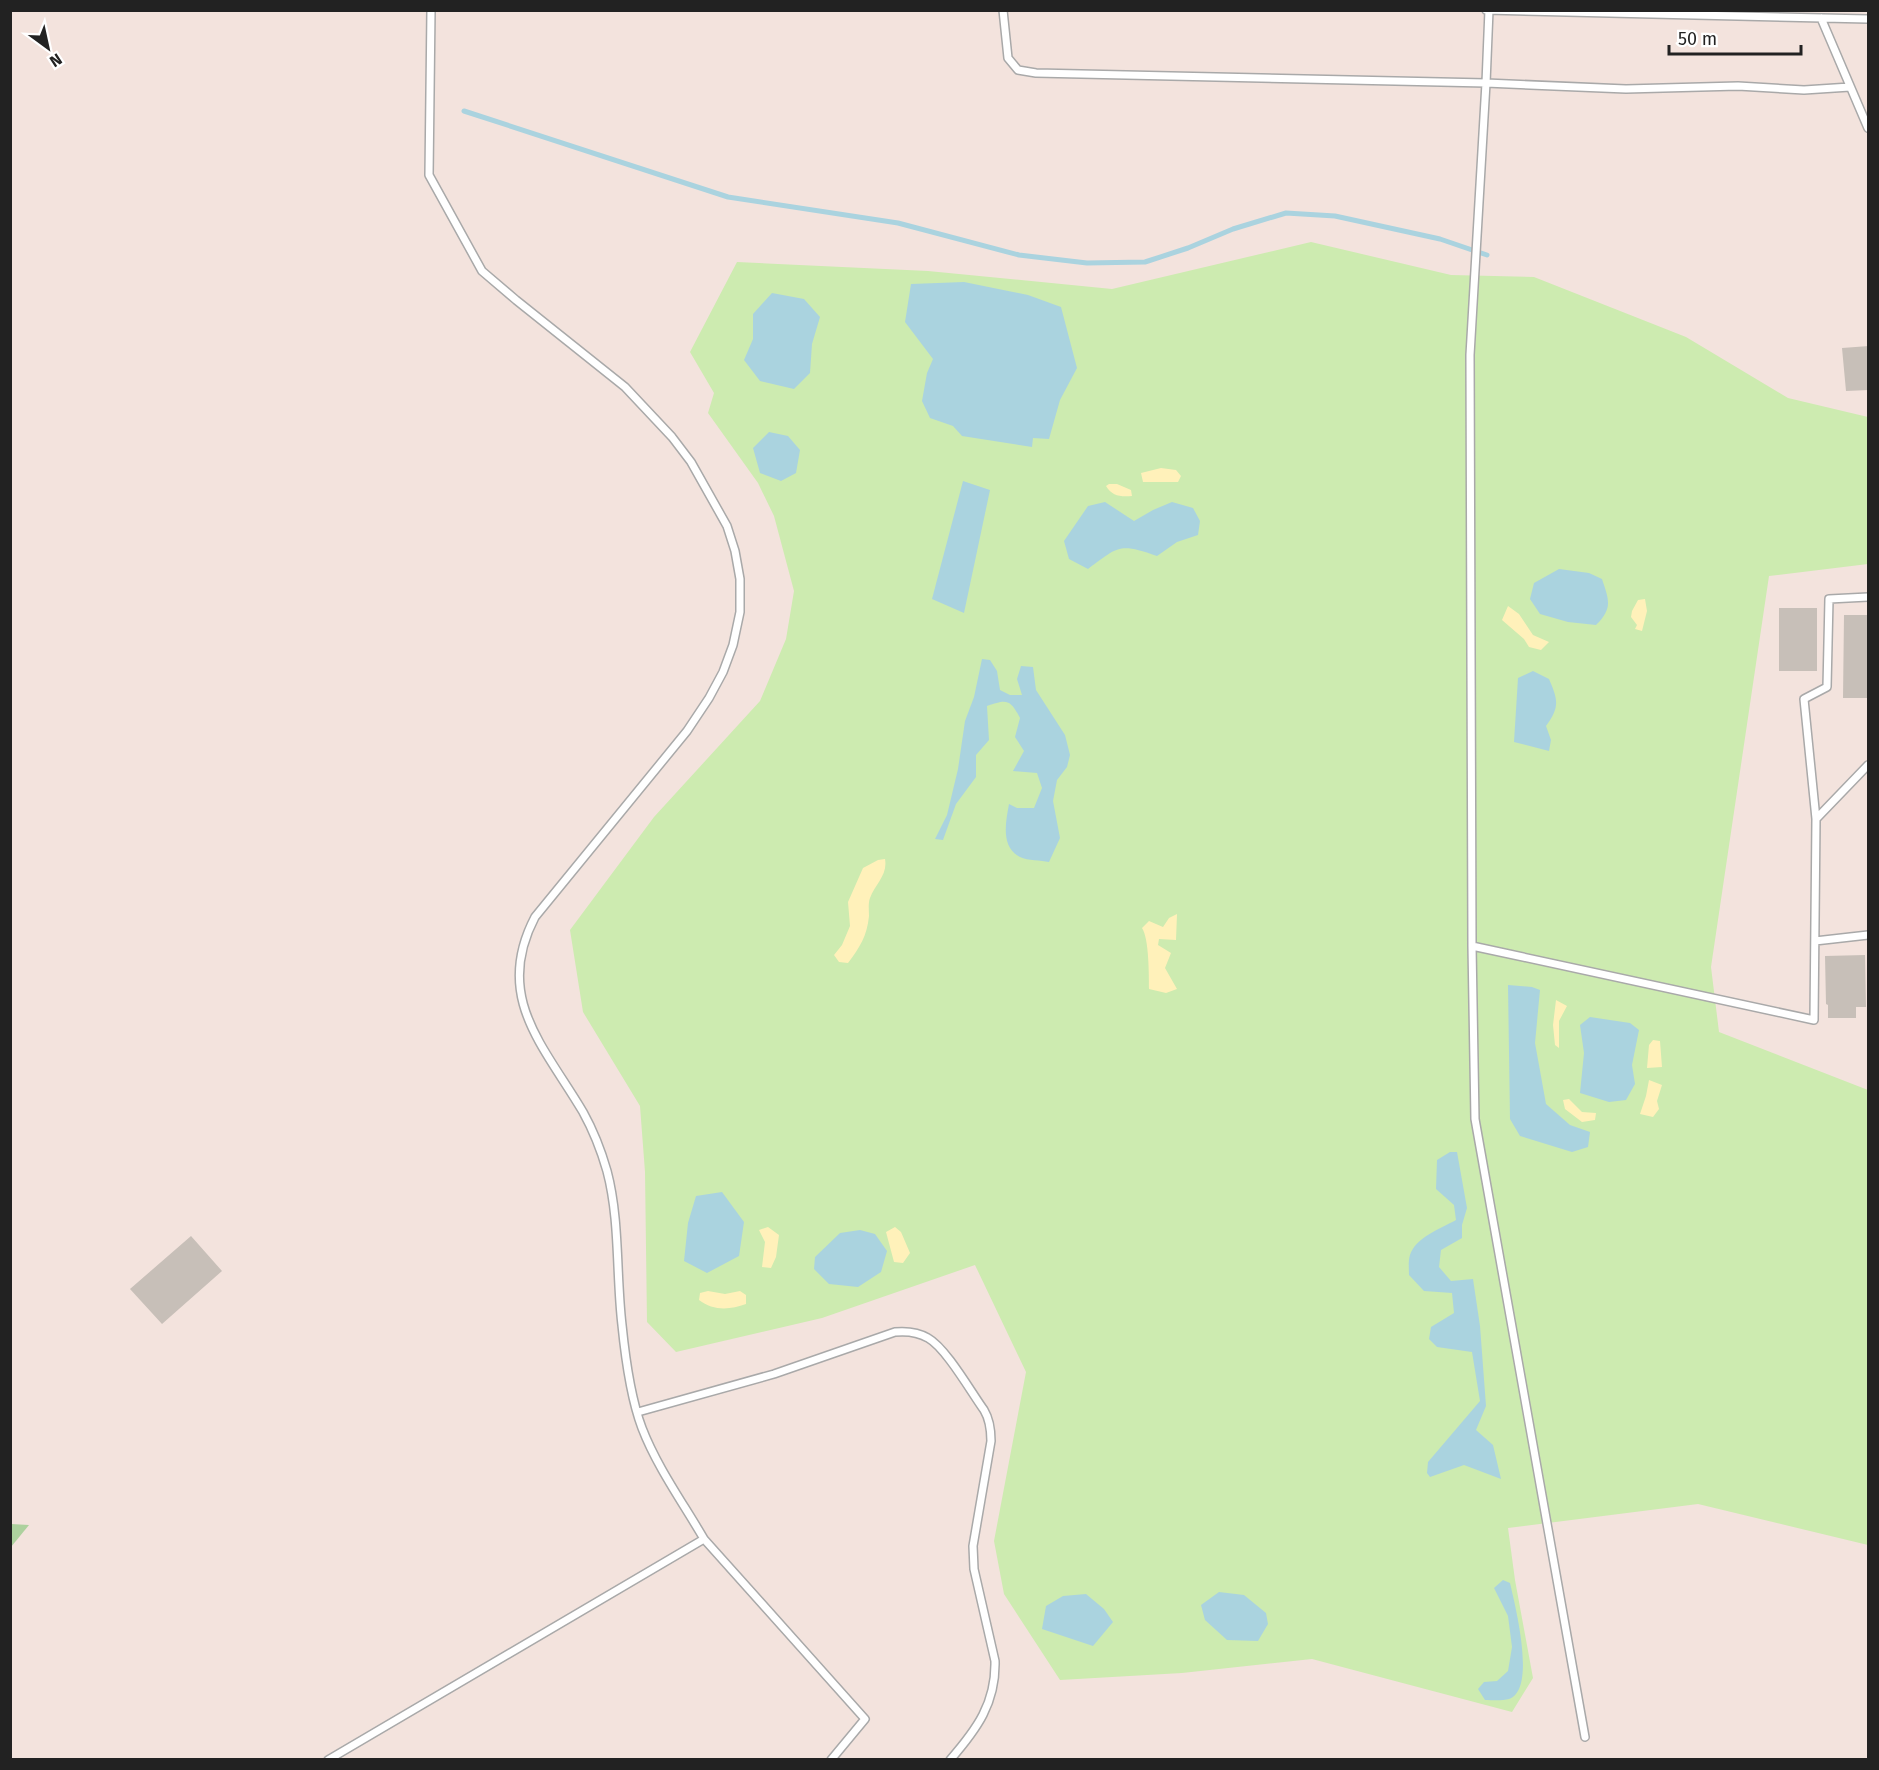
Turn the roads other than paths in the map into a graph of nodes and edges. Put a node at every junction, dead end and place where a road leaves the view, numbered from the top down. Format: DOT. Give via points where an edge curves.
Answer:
graph roads {
  1 [pos="431,10"];
  2 [pos="1003,10"];
  3 [pos="1488,10"];
  4 [pos="1821,18"];
  5 [pos="1869,19"];
  6 [pos="1486,83"];
  7 [pos="1850,87"];
  8 [pos="1869,128"];
  9 [pos="1869,597"];
  10 [pos="1869,765"];
  11 [pos="1816,819"];
  12 [pos="1869,935"];
  13 [pos="1815,941"];
  14 [pos="1472,946"];
  15 [pos="638,1412"];
  16 [pos="704,1539"];
  17 [pos="1585,1737"];
  18 [pos="328,1760"];
  19 [pos="831,1760"];
  20 [pos="950,1760"];
  1 -- 15 [label="lane" via="429,176 482,271 626,387 672,437 691,462 727,526 738,570 740,612 723,672 687,731 535,917 526,933 518,973 520,991 536,1036 583,1113 601,1151 612,1196 622,1325"];
  2 -- 6 [label="lane" via="1008,58 1018,70 1036,73"];
  3 -- 4 [label="lane"];
  3 -- 6 [label="lane"];
  4 -- 5 [label="lane"];
  4 -- 7 [label="lane"];
  6 -- 7 [label="lane" via="1626,89"];
  6 -- 14 [label="lane" via="1470,355"];
  7 -- 8 [label="lane"];
  9 -- 11 [label="lane" via="1829,599 1827,687 1804,699"];
  10 -- 11 [label="lane"];
  11 -- 13 [label="lane"];
  12 -- 13 [label="lane"];
  13 -- 14 [label="lane" via="1814,1020"];
  14 -- 17 [label="lane" via="1475,1119"];
  15 -- 16 [label="lane" via="661,1467"];
  15 -- 20 [label="lane" via="774,1374 895,1332 923,1335 938,1345 988,1416 991,1431 973,1546 974,1569 995,1661 993,1692 987,1709"];
  16 -- 18 [label="lane"];
  16 -- 19 [label="lane" via="865,1719"];
}
